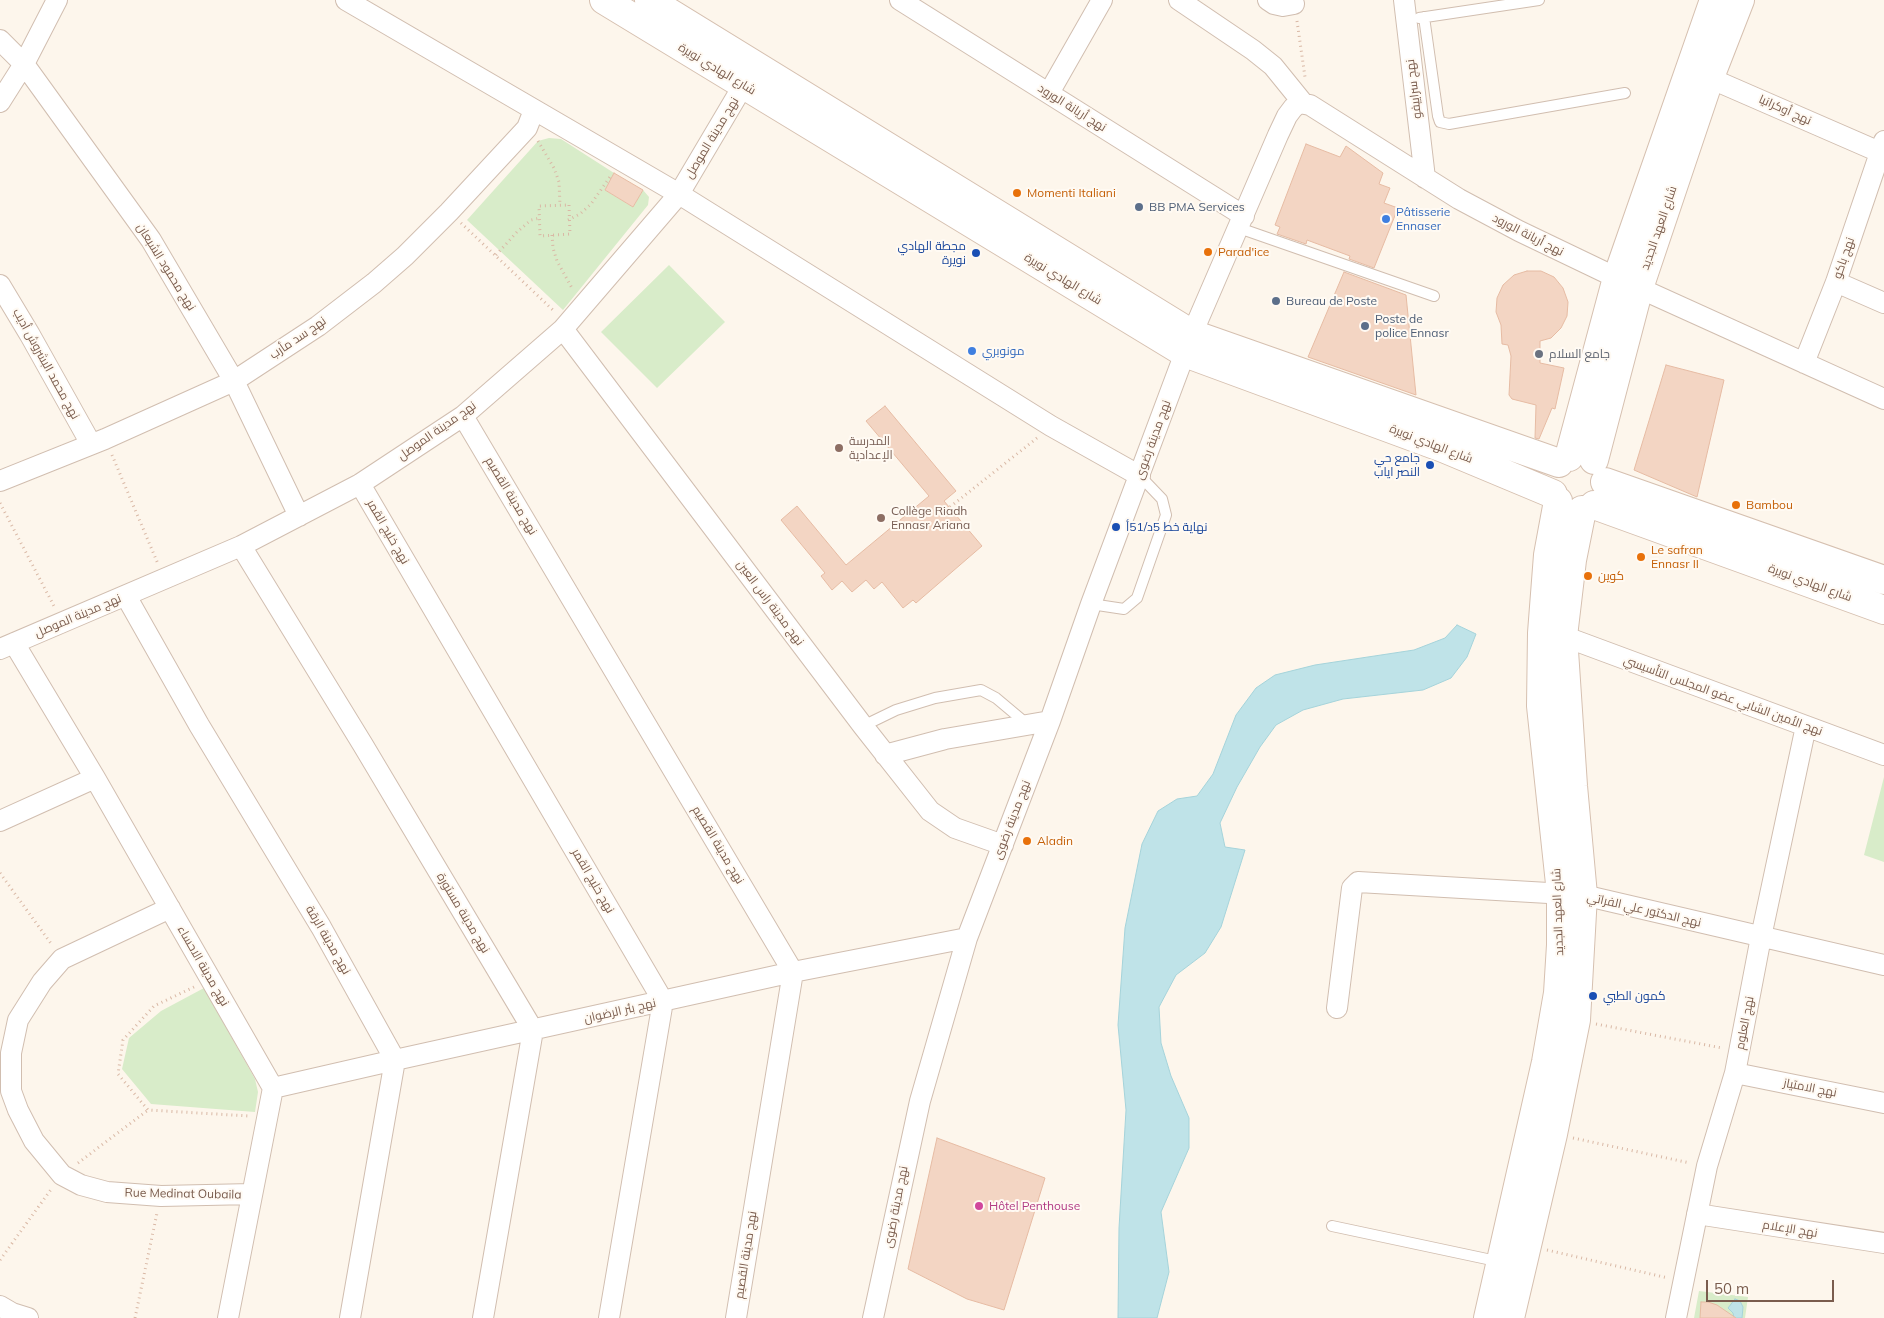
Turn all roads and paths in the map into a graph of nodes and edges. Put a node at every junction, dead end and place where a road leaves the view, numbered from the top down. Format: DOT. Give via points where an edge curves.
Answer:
graph roads {
  1 [pos="57,0"];
  2 [pos="346,0"];
  3 [pos="604,0"];
  4 [pos="649,0"];
  5 [pos="900,0"];
  6 [pos="1102,0"];
  7 [pos="1179,0"];
  8 [pos="1268,0"];
  9 [pos="1404,0"];
  10 [pos="1539,0"];
  11 [pos="1714,0"];
  12 [pos="1740,0"];
  13 [pos="1294,4"];
  14 [pos="921,5"];
  15 [pos="1415,19"];
  16 [pos="0,40"];
  17 [pos="24,64"];
  18 [pos="1699,73"];
  19 [pos="750,76"];
  20 [pos="1049,93"];
  21 [pos="1624,93"];
  22 [pos="0,102"];
  23 [pos="1306,104"];
  24 [pos="530,119"];
  25 [pos="1883,149"];
  26 [pos="622,161"];
  27 [pos="1425,178"];
  28 [pos="679,194"];
  29 [pos="560,205"];
  30 [pos="449,212"];
  31 [pos="540,218"];
  32 [pos="568,220"];
  33 [pos="1242,222"];
  34 [pos="552,235"];
  35 [pos="496,255"];
  36 [pos="1836,282"];
  37 [pos="1628,283"];
  38 [pos="0,285"];
  39 [pos="1434,296"];
  40 [pos="1884,303"];
  41 [pos="584,306"];
  42 [pos="566,327"];
  43 [pos="1188,344"];
  44 [pos="1804,363"];
  45 [pos="234,381"];
  46 [pos="1884,399"];
  47 [pos="463,416"];
  48 [pos="1051,426"];
  49 [pos="98,441"];
  50 [pos="1140,476"];
  51 [pos="0,481"];
  52 [pos="360,484"];
  53 [pos="1577,484"];
  54 [pos="0,503"];
  55 [pos="950,507"];
  56 [pos="299,516"];
  57 [pos="240,546"];
  58 [pos="164,579"];
  59 [pos="1884,580"];
  60 [pos="126,596"];
  61 [pos="1091,604"];
  62 [pos="1884,610"];
  63 [pos="62,622"];
  64 [pos="1563,636"];
  65 [pos="7,646"];
  66 [pos="1050,721"];
  67 [pos="1028,724"];
  68 [pos="863,726"];
  69 [pos="1806,726"];
  70 [pos="885,755"];
  71 [pos="1884,755"];
  72 [pos="94,778"];
  73 [pos="0,821"];
  74 [pos="1003,845"];
  75 [pos="0,873"];
  76 [pos="1572,894"];
  77 [pos="170,908"];
  78 [pos="1761,937"];
  79 [pos="967,938"];
  80 [pos="62,959"];
  81 [pos="1884,965"];
  82 [pos="793,972"];
  83 [pos="211,979"];
  84 [pos="663,1001"];
  85 [pos="1337,1008"];
  86 [pos="1576,1020"];
  87 [pos="533,1030"];
  88 [pos="1740,1052"];
  89 [pos="395,1060"];
  90 [pos="1735,1073"];
  91 [pos="274,1088"];
  92 [pos="1884,1103"];
  93 [pos="268,1118"];
  94 [pos="1553,1134"];
  95 [pos="1707,1166"];
  96 [pos="252,1194"];
  97 [pos="160,1196"];
  98 [pos="1697,1214"];
  99 [pos="1332,1226"];
  100 [pos="1884,1243"];
  101 [pos="1527,1246"];
  102 [pos="1502,1262"];
  103 [pos="1683,1282"];
  104 [pos="0,1306"];
  105 [pos="28,1318"];
  106 [pos="135,1318"];
  107 [pos="228,1318"];
  108 [pos="350,1318"];
  109 [pos="482,1318"];
  110 [pos="609,1318"];
  111 [pos="736,1318"];
  112 [pos="873,1318"];
  113 [pos="1488,1318"];
  114 [pos="1510,1318"];
  115 [pos="1676,1318"];
  1 -- 17 [label="street"];
  2 -- 24 [label="street"];
  3 -- 19 [label="main road, شارع الهادي نويرة"];
  4 -- 19 [label="main road, شارع الهادي نويرة"];
  5 -- 14 [label="street, نهج أريانة الورود"];
  6 -- 20 [label="street"];
  7 -- 23 [label="street, نهج أريانة الورود" via="1260,55"];
  8 -- 13 [label="street" via="1283,6"];
  9 -- 15 [label="street, نهج سراييفو"];
  10 -- 15 [label="lane"];
  11 -- 18 [label="main road, شارع العهد الجديد"];
  12 -- 18 [label="main road, شارع العهد الجديد"];
  13 -- 23 [label="path"];
  14 -- 20 [label="street, نهج أريانة الورود"];
  15 -- 21 [label="lane" via="1440,122 1449,124"];
  15 -- 27 [label="street, نهج سراييفو"];
  16 -- 17 [label="street, نهج محمود الشبعان"];
  17 -- 22 [label="street"];
  17 -- 45 [label="street, نهج محمود الشبعان" via="151,240"];
  18 -- 25 [label="street, نهج أوكرانيا"];
  18 -- 37 [label="main road, شارع العهد الجديد"];
  19 -- 28 [label="street, نهج مدينة الموصل"];
  19 -- 43 [label="main road, شارع الهادي نويرة"];
  20 -- 33 [label="street, نهج أريانة الورود"];
  23 -- 27 [label="street, نهج أريانة الورود"];
  23 -- 33 [label="street" via="1295,106 1287,116"];
  24 -- 26 [label="street"];
  24 -- 29 [label="path" via="559,182"];
  24 -- 30 [label="street, نهج سد مأرب"];
  25 -- 36 [label="street, نهج باكو"];
  26 -- 28 [label="street"];
  26 -- 32 [label="path" via="591,204"];
  27 -- 37 [label="street, نهج أريانة الورود" via="1519,231"];
  28 -- 41 [label="street, نهج مدينة الموصل"];
  28 -- 48 [label="street"];
  29 -- 31 [label="path" via="539,206"];
  29 -- 32 [label="path" via="569,205"];
  30 -- 35 [label="path"];
  30 -- 45 [label="street, نهج سد مأرب" via="374,283 318,326"];
  31 -- 34 [label="path" via="540,236"];
  31 -- 35 [label="path" via="531,220"];
  32 -- 34 [label="path" via="570,234"];
  33 -- 39 [label="lane"];
  33 -- 43 [label="street"];
  34 -- 41 [label="path" via="558,261"];
  35 -- 42 [label="path"];
  36 -- 40 [label="street"];
  36 -- 44 [label="street, نهج باكو"];
  37 -- 44 [label="street, نهج أريانة الورود"];
  37 -- 53 [label="main road, شارع العهد الجديد"];
  38 -- 49 [label="street, نهج محمد البشروش أديب"];
  41 -- 42 [label="street, نهج مدينة الموصل"];
  42 -- 47 [label="street, نهج مدينة الموصل"];
  42 -- 68 [label="street, نهج مدينة راس العين"];
  43 -- 50 [label="street, نهج مدينة رضوى"];
  43 -- 53 [label="main road, شارع الهادي نويرة"];
  44 -- 46 [label="street, نهج أريانة الورود"];
  45 -- 49 [label="street, نهج سد مأرب"];
  45 -- 56 [label="street, نهج محمود الشبعان"];
  47 -- 52 [label="street, نهج مدينة الموصل"];
  47 -- 82 [label="street, نهج مدينة القصيم"];
  48 -- 50 [label="street"];
  48 -- 55 [label="path"];
  49 -- 51 [label="street, نهج سد مأرب"];
  49 -- 58 [label="path"];
  50 -- 61 [label="street, نهج مدينة رضوى"];
  50 -- 61 [label="lane" via="1162,499 1166,516 1137,598 1124,609"];
  52 -- 56 [label="street, نهج مدينة الموصل"];
  52 -- 84 [label="street, نهج خليج القمر"];
  53 -- 59 [label="main road, شارع الهادي نويرة"];
  53 -- 62 [label="main road, شارع الهادي نويرة"];
  53 -- 64 [label="main road, شارع العهد الجديد"];
  53 -- 76 [label="main road, شارع العهد الجديد" via="1548,556 1541,706"];
  54 -- 63 [label="path"];
  56 -- 57 [label="street, نهج مدينة الموصل"];
  57 -- 58 [label="street, نهج مدينة الموصل"];
  57 -- 87 [label="street, نهج مدينة مستورة"];
  58 -- 60 [label="street, نهج مدينة الموصل"];
  60 -- 63 [label="street, نهج مدينة الموصل"];
  60 -- 89 [label="street, نهج مدينة الرقة" via="199,725 321,927"];
  61 -- 66 [label="street, نهج مدينة رضوى"];
  63 -- 65 [label="street, نهج مدينة الموصل"];
  64 -- 69 [label="street, نهج الأمين الشابي عضو المجلس التأسيسي"];
  64 -- 76 [label="main road, شارع العهد الجديد"];
  65 -- 72 [label="street, نهج مدينة الاحساء"];
  66 -- 67 [label="street"];
  66 -- 74 [label="street, نهج مدينة رضوى"];
  67 -- 68 [label="lane" via="981,690 935,698 896,710"];
  67 -- 70 [label="street" via="945,739"];
  68 -- 70 [label="street, نهج مدينة راس العين"];
  69 -- 71 [label="street, نهج الأمين الشابي عضو المجلس التأسيسي"];
  69 -- 78 [label="street, نهج العلوم"];
  70 -- 74 [label="street, نهج مدينة راس العين" via="941,820"];
  72 -- 73 [label="street"];
  72 -- 77 [label="street, نهج مدينة الاحساء"];
  74 -- 79 [label="street, نهج مدينة رضوى"];
  75 -- 80 [label="path"];
  76 -- 78 [label="street, نهج الدكتور علي الفراتي"];
  76 -- 85 [label="street, نهج الدكتور علي الفراتي" via="1358,882 1352,888"];
  76 -- 86 [label="main road, شارع العهد الجديد"];
  76 -- 102 [label="main road, شارع العهد الجديد" via="1561,945 1553,1029"];
  77 -- 80 [label="street, Rue Medinat Oubaila"];
  77 -- 83 [label="street, نهج مدينة الاحساء"];
  78 -- 81 [label="street, نهج الدكتور علي الفراتي"];
  78 -- 88 [label="street, نهج العلوم"];
  79 -- 82 [label="street, نهج بئر الرضوان"];
  79 -- 112 [label="street, نهج مدينة رضوى" via="920,1101"];
  80 -- 97 [label="street, Rue Medinat Oubaila" via="42,982 18,1020 10,1071 11,1091 18,1110 34,1141 62,1175 93,1190"];
  82 -- 84 [label="street, نهج بئر الرضوان"];
  82 -- 111 [label="street, نهج مدينة القصيم"];
  83 -- 91 [label="street, نهج مدينة الاحساء"];
  83 -- 93 [label="path" via="154,1006 122,1040 118,1074 148,1110"];
  84 -- 87 [label="street, نهج بئر الرضوان"];
  84 -- 110 [label="street"];
  86 -- 88 [label="path"];
  86 -- 94 [label="main road, شارع العهد الجديد"];
  87 -- 89 [label="street, نهج بئر الرضوان"];
  87 -- 109 [label="street"];
  88 -- 90 [label="street, نهج العلوم"];
  89 -- 91 [label="street, نهج بئر الرضوان"];
  89 -- 108 [label="street"];
  90 -- 92 [label="street, نهج الامتياز"];
  90 -- 95 [label="street, نهج العلوم"];
  91 -- 93 [label="street"];
  93 -- 96 [label="street"];
  94 -- 95 [label="path"];
  94 -- 101 [label="main road, شارع العهد الجديد"];
  95 -- 98 [label="street, نهج العلوم"];
  96 -- 97 [label="street, Rue Medinat Oubaila"];
  96 -- 107 [label="street"];
  97 -- 106 [label="path"];
  98 -- 100 [label="street, نهج الإعلام"];
  98 -- 103 [label="street, نهج العلوم"];
  99 -- 102 [label="lane"];
  101 -- 103 [label="path"];
  101 -- 114 [label="main road, شارع العهد الجديد"];
  102 -- 113 [label="main road, شارع العهد الجديد"];
  103 -- 115 [label="street, نهج العلوم"];
  104 -- 105 [label="street"];
}
